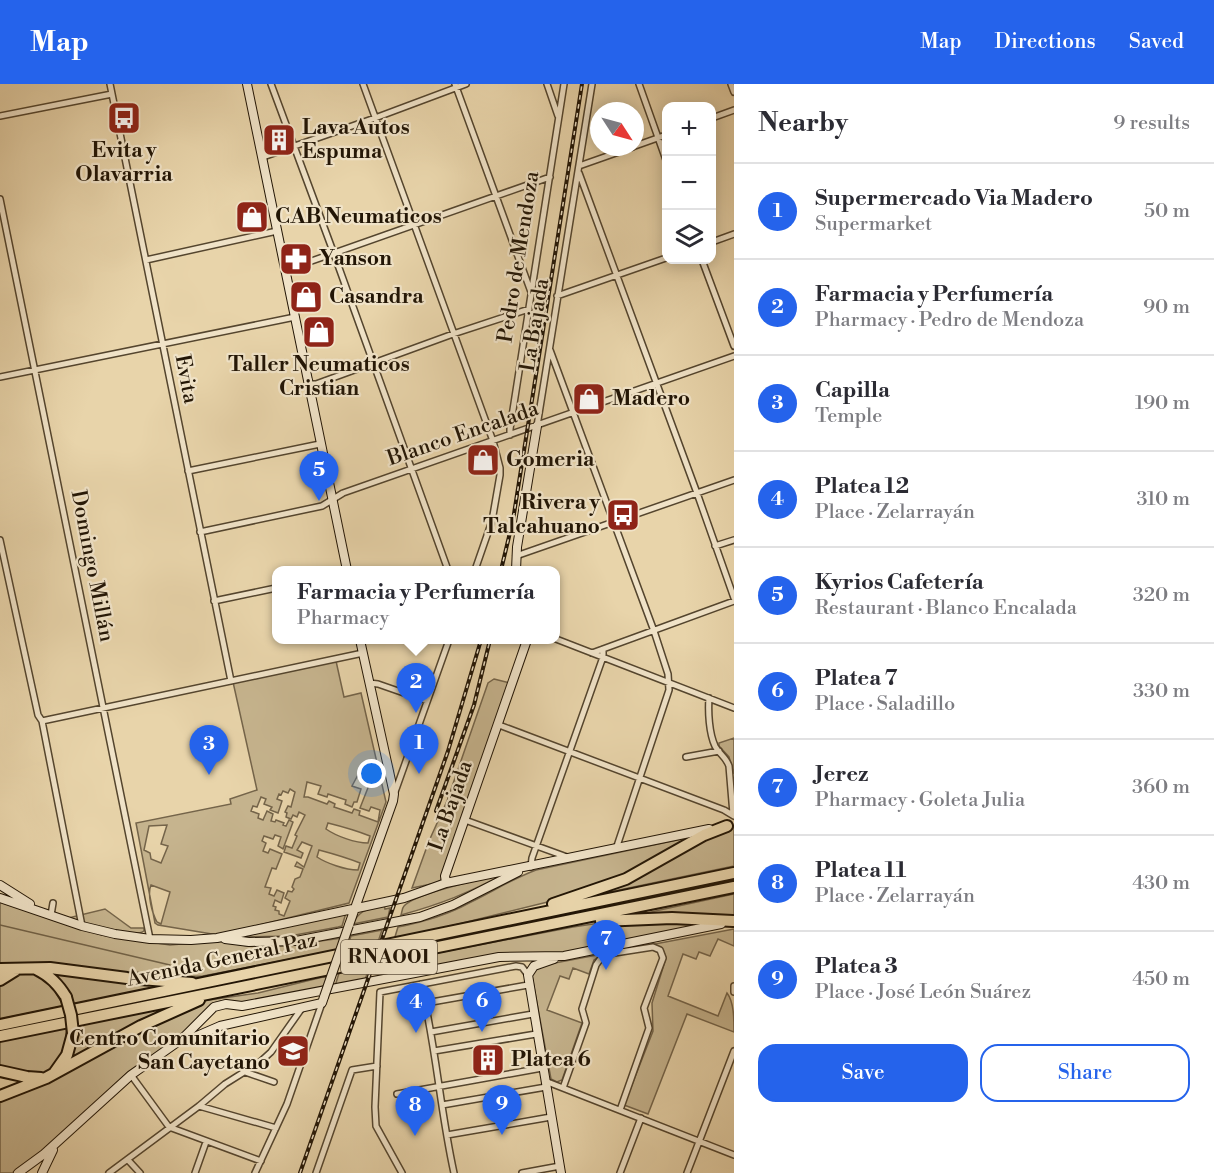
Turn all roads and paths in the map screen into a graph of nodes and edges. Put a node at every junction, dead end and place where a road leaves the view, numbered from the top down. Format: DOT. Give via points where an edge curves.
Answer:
graph roads {
  1 [pos="110,84"];
  2 [pos="247,84"];
  3 [pos="271,84"];
  4 [pos="363,84"];
  5 [pos="466,84"];
  6 [pos="547,84"];
  7 [pos="564,84"];
  8 [pos="592,84"];
  9 [pos="639,84"];
  10 [pos="731,84"];
  11 [pos="455,86"];
  12 [pos="734,92"];
  13 [pos="112,94"];
  14 [pos="734,110"];
  15 [pos="0,116"];
  16 [pos="716,116"];
  17 [pos="375,118"];
  18 [pos="559,118"];
  19 [pos="662,137"];
  20 [pos="659,138"];
  21 [pos="644,143"];
  22 [pos="294,146"];
  23 [pos="612,156"];
  24 [pos="665,156"];
  25 [pos="263,157"];
  26 [pos="579,170"];
  27 [pos="550,177"];
  28 [pos="494,196"];
  29 [pos="0,204"];
  30 [pos="414,225"];
  31 [pos="277,231"];
  32 [pos="734,234"];
  33 [pos="716,240"];
  34 [pos="334,254"];
  35 [pos="662,259"];
  36 [pos="146,260"];
  37 [pos="704,264"];
  38 [pos="286,270"];
  39 [pos="617,275"];
  40 [pos="532,294"];
  41 [pos="557,296"];
  42 [pos="529,309"];
  43 [pos="295,317"];
  44 [pos="453,334"];
  45 [pos="162,343"];
  46 [pos="734,345"];
  47 [pos="550,350"];
  48 [pos="734,356"];
  49 [pos="372,362"];
  50 [pos="35,369"];
  51 [pos="0,377"];
  52 [pos="309,384"];
  53 [pos="656,384"];
  54 [pos="574,413"];
  55 [pos="537,426"];
  56 [pos="510,435"];
  57 [pos="493,441"];
  58 [pos="320,444"];
  59 [pos="410,469"];
  60 [pos="188,471"];
  61 [pos="734,480"];
  62 [pos="698,493"];
  63 [pos="332,501"];
  64 [pos="614,522"];
  65 [pos="200,532"];
  66 [pos="734,540"];
  67 [pos="0,544"];
  68 [pos="715,546"];
  69 [pos="516,556"];
  70 [pos="346,566"];
  71 [pos="446,566"];
  72 [pos="476,566"];
  73 [pos="516,566"];
  74 [pos="272,589"];
  75 [pos="734,600"];
  76 [pos="214,601"];
  77 [pos="654,630"];
  78 [pos="560,641"];
  79 [pos="361,644"];
  80 [pos="448,644"];
  81 [pos="525,644"];
  82 [pos="603,649"];
  83 [pos="363,653"];
  84 [pos="592,653"];
  85 [pos="603,657"];
  86 [pos="231,681"];
  87 [pos="669,682"];
  88 [pos="369,683"];
  89 [pos="709,698"];
  90 [pos="427,701"];
  91 [pos="103,707"];
  92 [pos="734,708"];
  93 [pos="40,720"];
  94 [pos="499,725"];
  95 [pos="569,750"];
  96 [pos="719,751"];
  97 [pos="686,757"];
  98 [pos="639,777"];
  99 [pos="394,794"];
  100 [pos="734,815"];
  101 [pos="465,820"];
  102 [pos="731,825"];
  103 [pos="536,846"];
  104 [pos="616,849"];
  105 [pos="571,859"];
  106 [pos="529,867"];
  107 [pos="734,873"];
  108 [pos="446,883"];
  109 [pos="0,885"];
  110 [pos="734,887"];
  111 [pos="0,898"];
  112 [pos="53,903"];
  113 [pos="355,908"];
  114 [pos="48,914"];
  115 [pos="507,920"];
  116 [pos="733,921"];
  117 [pos="561,923"];
  118 [pos="82,926"];
  119 [pos="217,938"];
  120 [pos="150,939"];
  121 [pos="564,956"];
  122 [pos="27,968"];
  123 [pos="0,969"];
  124 [pos="528,975"];
  125 [pos="0,980"];
  126 [pos="198,984"];
  127 [pos="421,984"];
  128 [pos="528,985"];
  129 [pos="734,986"];
  130 [pos="216,992"];
  131 [pos="734,992"];
  132 [pos="323,1000"];
  133 [pos="426,1003"];
  134 [pos="302,1008"];
  135 [pos="209,1011"];
  136 [pos="533,1014"];
  137 [pos="0,1025"];
  138 [pos="220,1026"];
  139 [pos="431,1032"];
  140 [pos="536,1034"];
  141 [pos="0,1036"];
  142 [pos="173,1046"];
  143 [pos="434,1051"];
  144 [pos="734,1051"];
  145 [pos="377,1066"];
  146 [pos="542,1068"];
  147 [pos="0,1071"];
  148 [pos="245,1072"];
  149 [pos="131,1075"];
  150 [pos="49,1076"];
  151 [pos="274,1082"];
  152 [pos="545,1084"];
  153 [pos="438,1087"];
  154 [pos="563,1088"];
  155 [pos="397,1094"];
  156 [pos="0,1096"];
  157 [pos="442,1105"];
  158 [pos="199,1106"];
  159 [pos="620,1110"];
  160 [pos="551,1117"];
  161 [pos="641,1118"];
  162 [pos="169,1127"];
  163 [pos="276,1128"];
  164 [pos="447,1135"];
  165 [pos="59,1141"];
  166 [pos="700,1141"];
  167 [pos="206,1142"];
  168 [pos="734,1155"];
  169 [pos="128,1160"];
  170 [pos="261,1161"];
  171 [pos="561,1169"];
  172 [pos="18,1173"];
  173 [pos="42,1173"];
  174 [pos="109,1173"];
  175 [pos="140,1173"];
  176 [pos="195,1173"];
  177 [pos="255,1173"];
  178 [pos="316,1173"];
  179 [pos="402,1173"];
  180 [pos="454,1173"];
  181 [pos="522,1173"];
  182 [pos="620,1173"];
  183 [pos="687,1173"];
  1 -- 13 [label="street, Evita"];
  2 -- 25 [label="street"];
  3 -- 22 [label="street"];
  4 -- 17 [label="street"];
  5 -- 11 [label="street"];
  6 -- 18 [label="street"];
  7 -- 18 [label="street, Pedro de Mendoza"];
  8 -- 26 [label="street, La Bajada"];
  9 -- 20 [label="street"];
  10 -- 12 [label="street"];
  11 -- 17 [label="street"];
  11 -- 28 [label="street"];
  13 -- 15 [label="street"];
  13 -- 36 [label="street, Evita"];
  14 -- 16 [label="street"];
  17 -- 22 [label="street"];
  17 -- 30 [label="street"];
  18 -- 27 [label="street, Pedro de Mendoza"];
  19 -- 20 [label="street"];
  20 -- 21 [label="street"];
  20 -- 24 [label="street"];
  22 -- 25 [label="street"];
  22 -- 34 [label="street"];
  23 -- 26 [label="street"];
  25 -- 31 [label="street"];
  26 -- 39 [label="street"];
  26 -- 41 [label="street, La Bajada"];
  27 -- 28 [label="street"];
  27 -- 40 [label="street, Pedro de Mendoza"];
  28 -- 30 [label="street"];
  28 -- 40 [label="street"];
  29 -- 50 [label="street, Domingo Millán"];
  30 -- 34 [label="street"];
  30 -- 44 [label="street"];
  31 -- 36 [label="street"];
  31 -- 38 [label="street"];
  32 -- 33 [label="street"];
  34 -- 38 [label="street"];
  34 -- 49 [label="street"];
  35 -- 39 [label="street"];
  36 -- 45 [label="street, Evita"];
  37 -- 46 [label="street"];
  38 -- 43 [label="street"];
  39 -- 41 [label="street"];
  39 -- 53 [label="street"];
  40 -- 42 [label="street, Pedro de Mendoza"];
  41 -- 47 [label="street, La Bajada"];
  42 -- 44 [label="street"];
  42 -- 56 [label="street, Pedro de Mendoza"];
  43 -- 45 [label="street"];
  43 -- 52 [label="street"];
  44 -- 49 [label="street"];
  44 -- 57 [label="street"];
  45 -- 50 [label="street"];
  45 -- 60 [label="street, Evita"];
  47 -- 54 [label="street"];
  47 -- 55 [label="street, La Bajada"];
  48 -- 53 [label="street, Blanco Encalada"];
  49 -- 52 [label="street"];
  49 -- 59 [label="street"];
  50 -- 51 [label="street"];
  50 -- 91 [label="street, Domingo Millán"];
  52 -- 58 [label="street"];
  53 -- 54 [label="street, Blanco Encalada"];
  53 -- 62 [label="street"];
  54 -- 55 [label="street, Blanco Encalada"];
  54 -- 64 [label="street"];
  55 -- 56 [label="street, Blanco Encalada"];
  55 -- 69 [label="street, La Bajada"];
  56 -- 57 [label="street, Blanco Encalada"];
  57 -- 59 [label="street, Blanco Encalada"];
  57 -- 72 [label="street" via="500,475 492,521"];
  58 -- 60 [label="street"];
  58 -- 63 [label="street"];
  59 -- 63 [label="street, Blanco Encalada" via="343,493"];
  59 -- 71 [label="street"];
  60 -- 65 [label="street, Evita"];
  61 -- 62 [label="street"];
  62 -- 64 [label="street"];
  62 -- 68 [label="street"];
  63 -- 65 [label="street, Blanco Encalada"];
  63 -- 70 [label="street"];
  64 -- 69 [label="street"];
  64 -- 77 [label="street"];
  65 -- 76 [label="street, Evita"];
  66 -- 68 [label="street"];
  67 -- 93 [label="street"];
  68 -- 75 [label="street"];
  69 -- 73 [label="street, La Bajada"];
  74 -- 76 [label="street"];
  75 -- 77 [label="street"];
  76 -- 86 [label="street, Evita"];
  77 -- 82 [label="street"];
  77 -- 87 [label="street"];
  78 -- 84 [label="street"];
  79 -- 83 [label="street"];
  80 -- 90 [label="street"];
  81 -- 94 [label="street, La Bajada"];
  82 -- 84 [label="street"];
  82 -- 85 [label="street"];
  83 -- 86 [label="street"];
  83 -- 88 [label="street"];
  84 -- 85 [label="street"];
  85 -- 87 [label="street"];
  85 -- 95 [label="street"];
  86 -- 91 [label="street"];
  87 -- 89 [label="street"];
  87 -- 98 [label="street"];
  88 -- 90 [label="street"];
  88 -- 99 [label="street"];
  89 -- 92 [label="street"];
  89 -- 96 [label="street"];
  90 -- 99 [label="street"];
  91 -- 93 [label="street"];
  91 -- 120 [label="street, Domingo Millán"];
  93 -- 118 [label="street"];
  94 -- 95 [label="street"];
  94 -- 101 [label="street, La Bajada"];
  95 -- 98 [label="street"];
  95 -- 103 [label="street"];
  96 -- 97 [label="street"];
  96 -- 100 [label="street" via="729,766"];
  98 -- 100 [label="street"];
  98 -- 104 [label="street"];
  99 -- 113 [label="street"];
  101 -- 103 [label="street"];
  101 -- 108 [label="street, La Bajada"];
  102 -- 104 [label="street, Avenida General Paz"];
  102 -- 115 [label="highway" via="704,835 626,879"];
  103 -- 105 [label="street"];
  103 -- 106 [label="street"];
  104 -- 105 [label="street, Avenida General Paz"];
  105 -- 106 [label="street, Avenida General Paz"];
  106 -- 108 [label="street, Avenida General Paz"];
  106 -- 119 [label="street, Avenida General Paz" via="453,905 420,916 296,941"];
  107 -- 115 [label="highway, Avenida General Paz / RNA001"];
  108 -- 113 [label="street, Avenida General Paz" via="404,898"];
  109 -- 114 [label="street"];
  110 -- 117 [label="highway, Avenida General Paz / RNA001"];
  111 -- 114 [label="street, Avenida General Paz"];
  112 -- 114 [label="street"];
  113 -- 119 [label="street, Avenida General Paz"];
  113 -- 132 [label="street, bridge"];
  114 -- 118 [label="street, Avenida General Paz"];
  115 -- 126 [label="highway, Avenida General Paz / RNA001"];
  116 -- 117 [label="highway" via="672,918"];
  116 -- 121 [label="street, Avenida General Paz"];
  117 -- 130 [label="highway, Avenida General Paz / RNA001"];
  118 -- 120 [label="street, Avenida General Paz"];
  119 -- 120 [label="street, Avenida General Paz"];
  121 -- 124 [label="street, Avenida General Paz" via="539,963"];
  121 -- 135 [label="street, Avenida General Paz" via="499,957 242,1006 220,1005"];
  122 -- 123 [label="highway"];
  122 -- 125 [label="highway"];
  122 -- 126 [label="highway"];
  122 -- 150 [label="highway, bridge" via="56,982 71,1015 73,1033 67,1055"];
  124 -- 127 [label="street" via="516,966"];
  124 -- 128 [label="street"];
  126 -- 137 [label="highway, Avenida General Paz / RNA001"];
  127 -- 133 [label="street"];
  127 -- 145 [label="street" via="380,992"];
  128 -- 133 [label="street"];
  128 -- 136 [label="street"];
  129 -- 131 [label="street"];
  130 -- 141 [label="highway, Avenida General Paz / RNA001"];
  130 -- 150 [label="highway" via="141,1026"];
  132 -- 134 [label="street"];
  132 -- 163 [label="street"];
  133 -- 139 [label="street"];
  134 -- 138 [label="street"];
  134 -- 148 [label="street" via="270,1052"];
  135 -- 138 [label="street" via="210,1022"];
  135 -- 142 [label="street"];
  136 -- 139 [label="street"];
  136 -- 140 [label="street"];
  138 -- 142 [label="street"];
  139 -- 143 [label="street"];
  140 -- 143 [label="street"];
  140 -- 146 [label="street"];
  142 -- 149 [label="street"];
  143 -- 153 [label="street"];
  144 -- 166 [label="street"];
  145 -- 178 [label="street" via="352,1070"];
  145 -- 179 [label="street" via="376,1126"];
  146 -- 152 [label="street"];
  146 -- 153 [label="street"];
  147 -- 150 [label="highway" via="27,1077"];
  148 -- 151 [label="street"];
  148 -- 158 [label="street"];
  149 -- 162 [label="street"];
  149 -- 165 [label="street"];
  150 -- 156 [label="highway"];
  152 -- 154 [label="street"];
  152 -- 157 [label="street"];
  152 -- 160 [label="street"];
  153 -- 155 [label="street"];
  153 -- 157 [label="street"];
  154 -- 159 [label="street"];
  154 -- 159 [label="street" via="586,1023 582,1009 596,965 608,954 653,947 660,950 663,958 644,1008 649,1028"];
  157 -- 164 [label="street"];
  158 -- 162 [label="street"];
  158 -- 163 [label="street"];
  159 -- 161 [label="street"];
  160 -- 164 [label="street"];
  160 -- 171 [label="street"];
  161 -- 166 [label="street"];
  161 -- 182 [label="street"];
  162 -- 167 [label="street"];
  162 -- 169 [label="street"];
  163 -- 170 [label="street"];
  164 -- 180 [label="street"];
  165 -- 172 [label="street"];
  165 -- 173 [label="street"];
  166 -- 168 [label="street"];
  166 -- 183 [label="street"];
  167 -- 170 [label="street"];
  167 -- 176 [label="street"];
  169 -- 174 [label="street"];
  169 -- 175 [label="street"];
  170 -- 177 [label="street"];
  171 -- 181 [label="street"];
}
